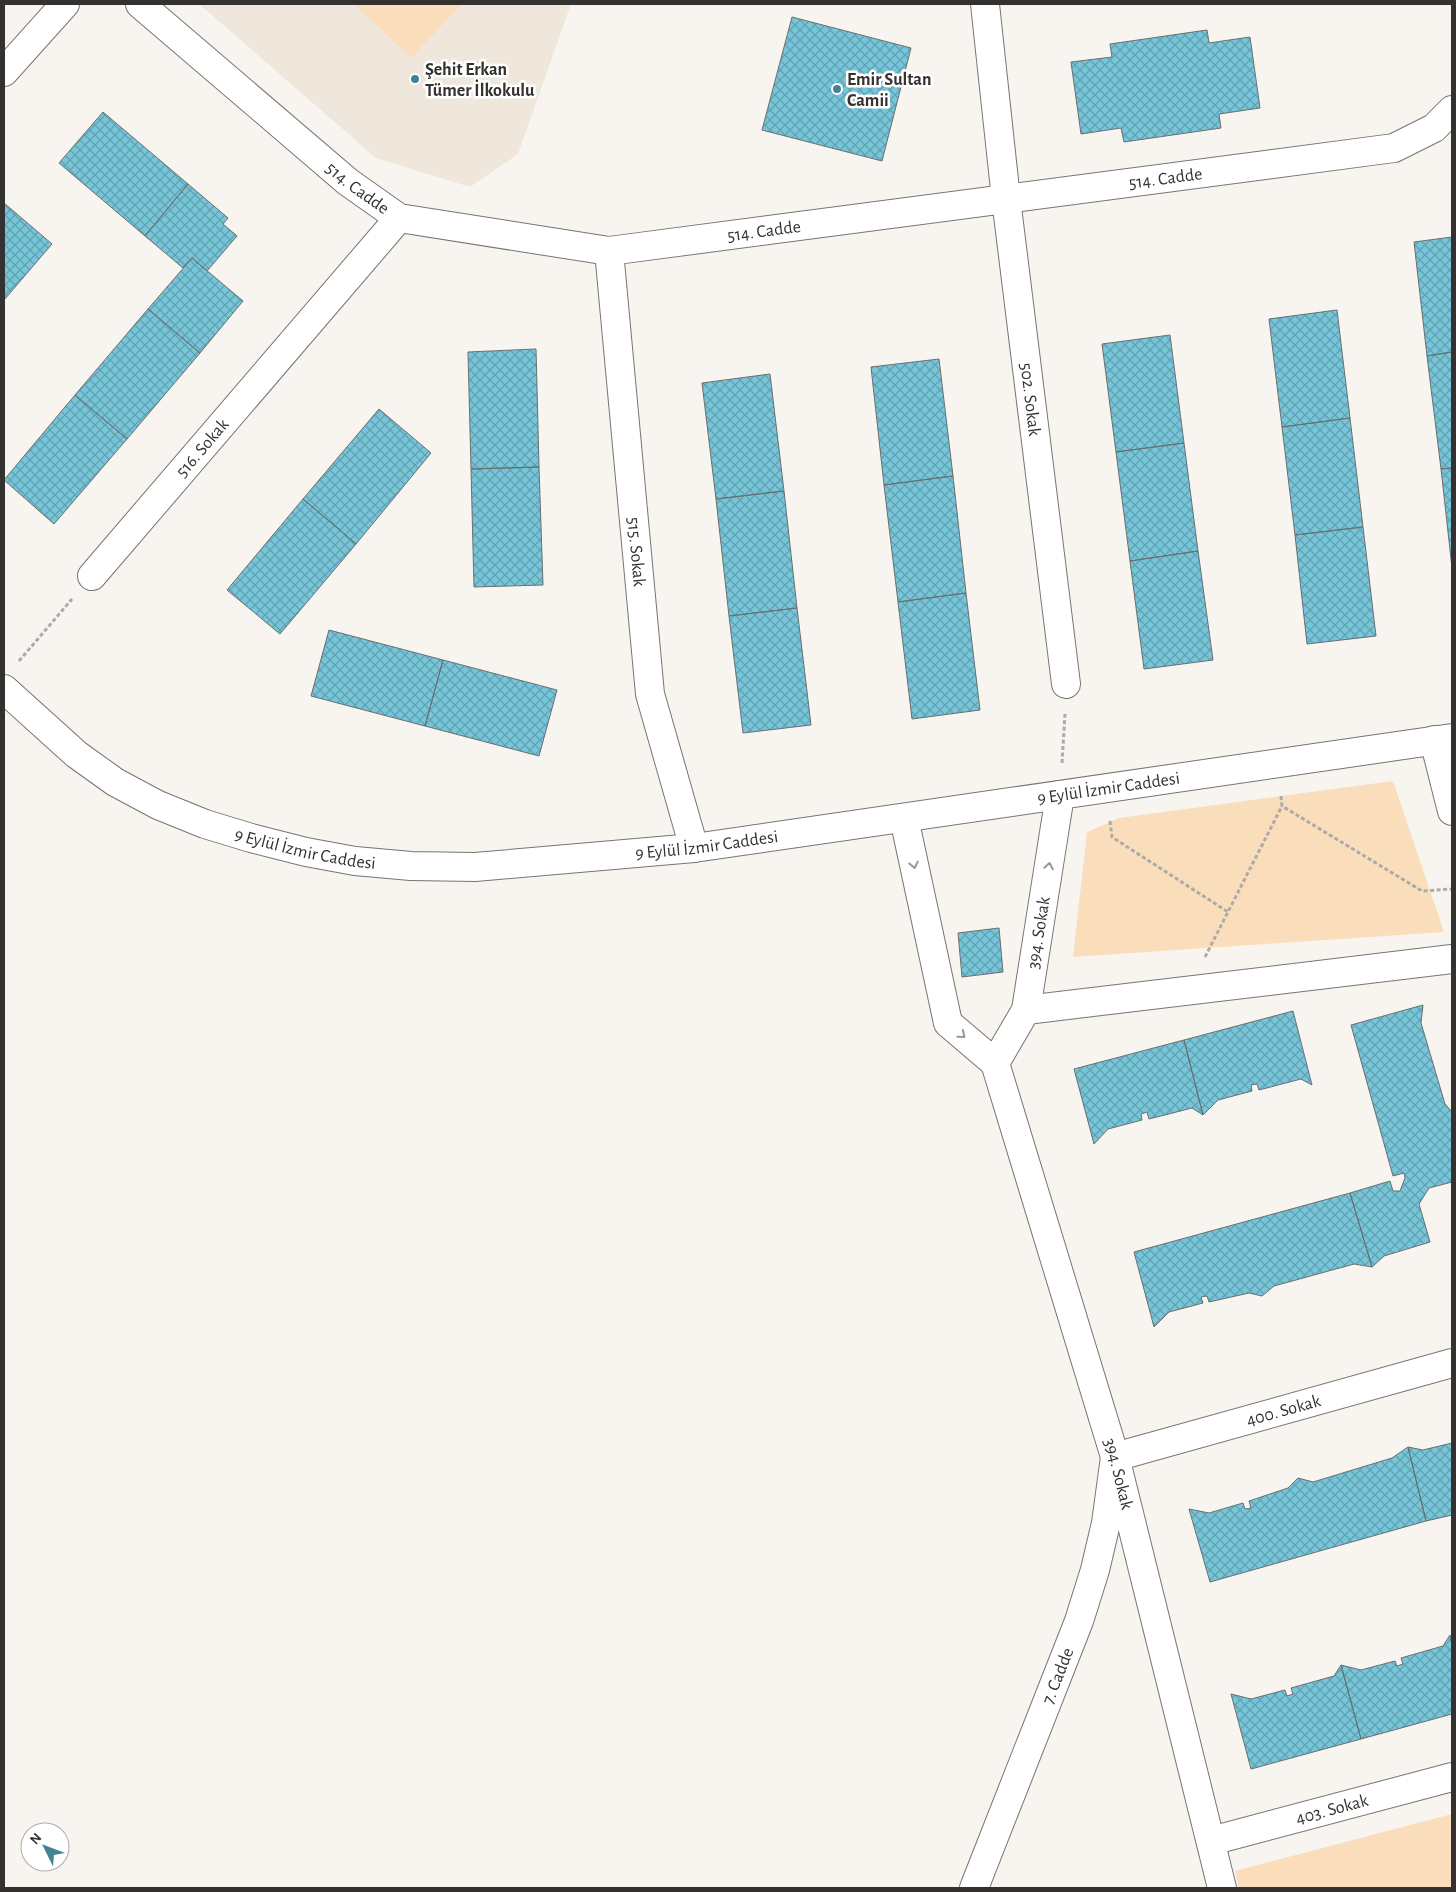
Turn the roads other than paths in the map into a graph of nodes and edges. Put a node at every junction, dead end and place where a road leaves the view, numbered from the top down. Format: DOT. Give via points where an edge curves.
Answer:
graph roads {
  1 [pos="64,4"];
  2 [pos="140,4"];
  3 [pos="985,4"];
  4 [pos="4,72"];
  5 [pos="1452,110"];
  6 [pos="1006,199"];
  7 [pos="399,218"];
  8 [pos="609,251"];
  9 [pos="92,576"];
  10 [pos="1066,684"];
  11 [pos="4,689"];
  12 [pos="1443,739"];
  13 [pos="1060,795"];
  14 [pos="1452,811"];
  15 [pos="904,818"];
  16 [pos="694,848"];
  17 [pos="1452,959"];
  18 [pos="1026,1010"];
  19 [pos="995,1063"];
  20 [pos="1452,1363"];
  21 [pos="1115,1457"];
  22 [pos="1452,1777"];
  23 [pos="1211,1842"];
  24 [pos="974,1888"];
  25 [pos="1222,1888"];
  1 -- 4 [label="street"];
  2 -- 7 [label="street, 514. Cadde" via="348,182"];
  3 -- 6 [label="street, 502. Sokak"];
  5 -- 6 [label="street, 514. Cadde" via="1434,128 1394,148"];
  6 -- 8 [label="street, 514. Cadde"];
  6 -- 10 [label="street, 502. Sokak"];
  7 -- 8 [label="street, 514. Cadde"];
  7 -- 9 [label="street, 516. Sokak"];
  8 -- 16 [label="street, 515. Sokak" via="650,694"];
  11 -- 16 [label="street, 9 Eylül İzmir Caddesi" via="76,754 115,782 158,805 205,824 306,852 411,866 475,867"];
  12 -- 13 [label="street, 9 Eylül İzmir Caddesi"];
  12 -- 14 [label="street"];
  13 -- 15 [label="street, 9 Eylül İzmir Caddesi"];
  18 -- 13 [label="street, 394. Sokak, one-way"];
  15 -- 16 [label="street, 9 Eylül İzmir Caddesi"];
  15 -- 19 [label="street, one-way" via="948,1023"];
  17 -- 18 [label="street"];
  18 -- 19 [label="street, 394. Sokak"];
  19 -- 21 [label="street, 394. Sokak"];
  20 -- 21 [label="street, 400. Sokak"];
  21 -- 23 [label="street, 394. Sokak"];
  21 -- 24 [label="street, 7. Cadde" via="1106,1523 1079,1621"];
  22 -- 23 [label="street, 403. Sokak"];
  23 -- 25 [label="street, 394. Sokak"];
}
